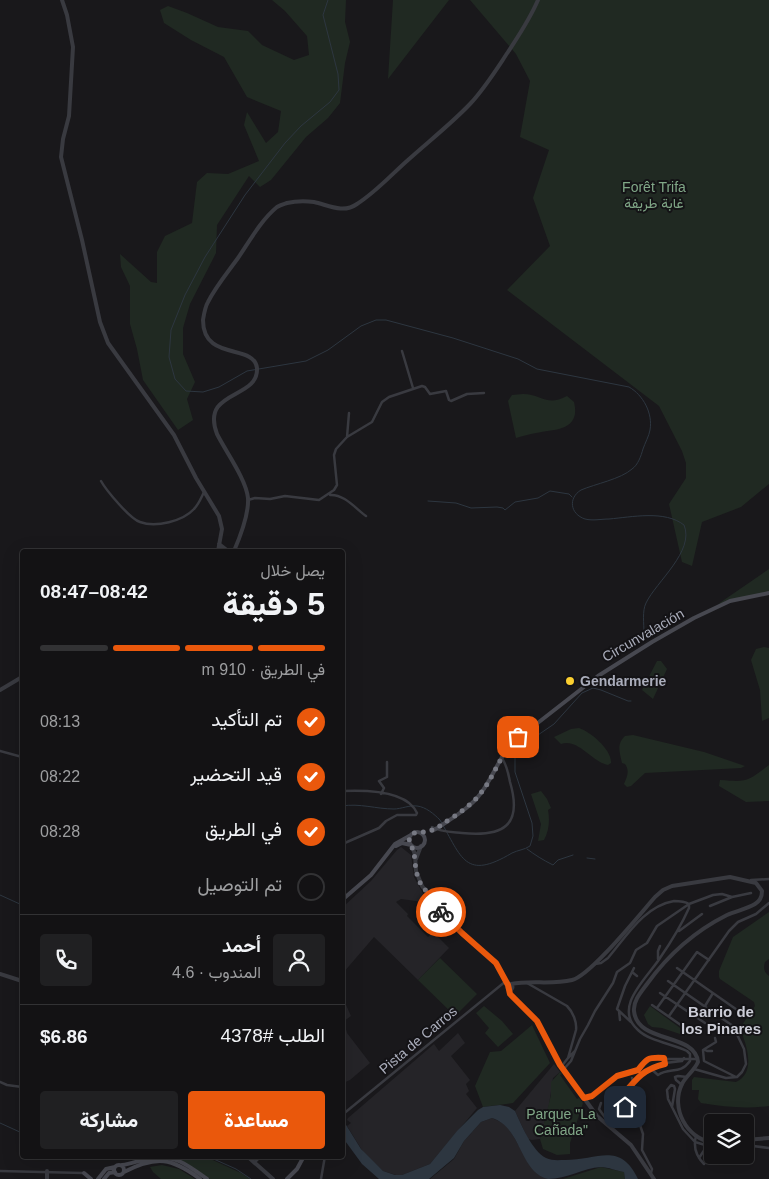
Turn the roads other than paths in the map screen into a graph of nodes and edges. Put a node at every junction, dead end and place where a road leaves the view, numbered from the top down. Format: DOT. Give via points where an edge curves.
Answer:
graph roads {
  1 [pos="62,0"];
  2 [pos="538,0"];
  3 [pos="402,351"];
  4 [pos="413,388"];
  5 [pos="484,393"];
  6 [pos="349,413"];
  7 [pos="346,437"];
  8 [pos="101,481"];
  9 [pos="204,492"];
  10 [pos="328,495"];
  11 [pos="248,500"];
  12 [pos="366,516"];
  13 [pos="219,544"];
  14 [pos="218,549"];
  15 [pos="225,549"];
  16 [pos="235,549"];
  17 [pos="769,593"];
  18 [pos="20,678"];
  19 [pos="0,690"];
  20 [pos="0,752"];
  21 [pos="20,757"];
  22 [pos="501,757"];
  23 [pos="387,762"];
  24 [pos="345,791"];
  25 [pos="381,794"];
  26 [pos="432,830"];
  27 [pos="421,833"];
  28 [pos="411,835"];
  29 [pos="425,842"];
  30 [pos="345,843"];
  31 [pos="411,845"];
  32 [pos="422,846"];
  33 [pos="391,850"];
  34 [pos="416,861"];
  35 [pos="762,879"];
  36 [pos="769,879"];
  37 [pos="750,880"];
  38 [pos="758,884"];
  39 [pos="751,893"];
  40 [pos="345,897"];
  41 [pos="732,897"];
  42 [pos="769,903"];
  43 [pos="689,904"];
  44 [pos="710,906"];
  45 [pos="702,914"];
  46 [pos="677,932"];
  47 [pos="660,946"];
  48 [pos="658,960"];
  49 [pos="709,960"];
  50 [pos="595,964"];
  51 [pos="634,968"];
  52 [pos="677,968"];
  53 [pos="632,972"];
  54 [pos="683,972"];
  55 [pos="0,974"];
  56 [pos="638,976"];
  57 [pos="20,980"];
  58 [pos="695,980"];
  59 [pos="668,981"];
  60 [pos="525,983"];
  61 [pos="674,985"];
  62 [pos="509,986"];
  63 [pos="660,993"];
  64 [pos="686,993"];
  65 [pos="713,993"];
  66 [pos="666,996"];
  67 [pos="677,1004"];
  68 [pos="652,1005"];
  69 [pos="704,1006"];
  70 [pos="657,1008"];
  71 [pos="617,1011"];
  72 [pos="743,1014"];
  73 [pos="669,1016"];
  74 [pos="620,1020"];
  75 [pos="632,1022"];
  76 [pos="705,1023"];
  77 [pos="688,1030"];
  78 [pos="715,1038"];
  79 [pos="663,1039"];
  80 [pos="576,1050"];
  81 [pos="704,1050"];
  82 [pos="712,1051"];
  83 [pos="568,1058"];
  84 [pos="664,1058"];
  85 [pos="684,1058"];
  86 [pos="690,1058"];
  87 [pos="694,1059"];
  88 [pos="665,1063"];
  89 [pos="562,1068"];
  90 [pos="650,1068"];
  91 [pos="694,1069"];
  92 [pos="687,1077"];
  93 [pos="737,1077"];
  94 [pos="0,1082"];
  95 [pos="680,1083"];
  96 [pos="20,1087"];
  97 [pos="592,1096"];
  98 [pos="584,1098"];
  99 [pos="601,1103"];
  100 [pos="589,1105"];
  101 [pos="672,1107"];
  102 [pos="613,1108"];
  103 [pos="624,1108"];
  104 [pos="620,1112"];
  105 [pos="635,1112"];
  106 [pos="677,1112"];
  107 [pos="345,1113"];
  108 [pos="643,1116"];
  109 [pos="636,1117"];
  110 [pos="608,1124"];
  111 [pos="696,1136"];
  112 [pos="769,1138"];
  113 [pos="704,1139"];
  114 [pos="754,1139"];
  115 [pos="695,1142"];
  116 [pos="704,1145"];
  117 [pos="754,1146"];
  118 [pos="769,1148"];
  119 [pos="704,1150"];
  120 [pos="699,1158"];
  121 [pos="157,1159"];
  122 [pos="176,1159"];
  123 [pos="250,1159"];
  124 [pos="257,1159"];
  125 [pos="302,1159"];
  126 [pos="324,1159"];
  127 [pos="153,1160"];
  128 [pos="143,1162"];
  129 [pos="254,1163"];
  130 [pos="704,1164"];
  131 [pos="122,1165"];
  132 [pos="115,1170"];
  133 [pos="0,1171"];
  134 [pos="47,1171"];
  135 [pos="124,1172"];
  136 [pos="83,1173"];
  137 [pos="651,1173"];
  138 [pos="271,1178"];
  139 [pos="47,1179"];
  140 [pos="84,1179"];
  141 [pos="91,1179"];
  142 [pos="98,1179"];
  143 [pos="104,1179"];
  144 [pos="200,1179"];
  145 [pos="207,1179"];
  146 [pos="287,1179"];
  147 [pos="321,1179"];
  148 [pos="654,1179"];
  1 -- 9 [label="street" via="73,47 69,116 61,157 100,322 108,343 178,442"];
  2 -- 11 [label="street" via="527,22 475,98 353,207 340,209 314,202 290,202 277,208 209,299 204,319 207,334 223,350 249,356 256,367 255,377 248,386 221,402 214,418 217,434 242,480"];
  3 -- 4 [label="street"];
  4 -- 5 [label="street" via="425,387 430,394 446,391 452,401 467,394"];
  4 -- 7 [label="street" via="385,399 372,422"];
  6 -- 7 [label="street"];
  7 -- 10 [label="street" via="335,452 337,485"];
  8 -- 9 [label="street" via="119,505 139,522 150,524 174,520 191,512"];
  9 -- 13 [label="street" via="220,520"];
  10 -- 11 [label="street" via="319,500 288,496"];
  10 -- 12 [label="street" via="339,496"];
  11 -- 16 [label="street"];
  13 -- 14 [label="street"];
  13 -- 15 [label="street"];
  17 -- 22 [label="main road, Circunvalación" via="721,605 636,650 518,737"];
  18 -- 19 [label="street"];
  20 -- 21 [label="street"];
  22 -- 26 [label="main road, Circunvalación, bridge" via="472,803"];
  22 -- 26 [label="street" via="506,764 513,794 510,822 492,834"];
  23 -- 25 [label="street" via="386,777 379,782 384,788"];
  24 -- 25 [label="street"];
  25 -- 30 [label="street" via="402,798 415,808 416,815 397,815 379,828"];
  26 -- 27 [label="main road"];
  26 -- 29 [label="main road"];
  27 -- 28 [label="main road"];
  27 -- 29 [label="main road"];
  28 -- 31 [label="main road"];
  28 -- 33 [label="main road"];
  29 -- 32 [label="main road"];
  31 -- 32 [label="main road" via="416,848"];
  31 -- 33 [label="main road" via="399,844"];
  31 -- 34 [label="street"];
  32 -- 34 [label="street"];
  33 -- 40 [label="main road" via="371,875"];
  34 -- 62 [label="street" via="419,881 434,903 453,926 496,963"];
  35 -- 36 [label="street"];
  35 -- 37 [label="street"];
  35 -- 38 [label="street"];
  37 -- 38 [label="street"];
  37 -- 50 [label="street" via="725,877 667,888 655,897"];
  38 -- 79 [label="street" via="762,894 757,902 722,918 689,939 666,961 640,994 634,1007 637,1021"];
  39 -- 41 [label="street"];
  41 -- 43 [label="street" via="713,895"];
  41 -- 44 [label="street"];
  42 -- 49 [label="street" via="732,927"];
  43 -- 46 [label="street"];
  43 -- 50 [label="street" via="671,902 650,910 608,958"];
  43 -- 80 [label="street" via="656,926 646,944 636,950 630,963 616,972 614,983 595,1010"];
  45 -- 46 [label="street"];
  46 -- 48 [label="street"];
  47 -- 48 [label="street"];
  48 -- 75 [label="street" via="633,994 629,1008"];
  49 -- 54 [label="street" via="697,952"];
  49 -- 58 [label="street"];
  50 -- 60 [label="street" via="586,974 572,980"];
  51 -- 53 [label="street"];
  52 -- 54 [label="street"];
  53 -- 56 [label="street"];
  53 -- 71 [label="street"];
  54 -- 58 [label="street"];
  54 -- 61 [label="street"];
  55 -- 57 [label="street"];
  58 -- 64 [label="street"];
  58 -- 65 [label="street"];
  59 -- 61 [label="street"];
  60 -- 62 [label="street"];
  60 -- 83 [label="street" via="571,1010 577,1028"];
  61 -- 64 [label="street"];
  61 -- 66 [label="street"];
  62 -- 89 [label="street" via="512,996 537,1021"];
  62 -- 107 [label="street, Pista de Carros"];
  63 -- 66 [label="street"];
  64 -- 67 [label="street"];
  64 -- 69 [label="street"];
  65 -- 69 [label="street"];
  65 -- 72 [label="street"];
  66 -- 67 [label="street"];
  66 -- 70 [label="street"];
  67 -- 73 [label="street"];
  67 -- 76 [label="street"];
  68 -- 70 [label="street"];
  69 -- 93 [label="street" via="730,1023 737,1032 746,1060"];
  70 -- 73 [label="street"];
  71 -- 74 [label="street"];
  71 -- 75 [label="street"];
  73 -- 77 [label="street"];
  75 -- 79 [label="street" via="641,1033"];
  78 -- 81 [label="street" via="716,1042"];
  79 -- 86 [label="street" via="689,1053"];
  79 -- 91 [label="street" via="693,1050 698,1059"];
  80 -- 83 [label="street"];
  80 -- 89 [label="street" via="571,1061"];
  81 -- 82 [label="street"];
  81 -- 93 [label="street" via="702,1061"];
  83 -- 89 [label="street"];
  84 -- 85 [label="street"];
  84 -- 88 [label="street"];
  84 -- 97 [label="street" via="648,1058 638,1070 617,1076"];
  85 -- 86 [label="street"];
  85 -- 88 [label="street"];
  86 -- 87 [label="street"];
  86 -- 90 [label="street" via="684,1068 659,1075"];
  88 -- 90 [label="street"];
  89 -- 98 [label="street"];
  90 -- 103 [label="street" via="632,1080 623,1095"];
  91 -- 92 [label="street"];
  91 -- 93 [label="street" via="729,1079"];
  92 -- 95 [label="street"];
  92 -- 95 [label="street" via="680,1076"];
  94 -- 96 [label="street"];
  95 -- 106 [label="street"];
  97 -- 98 [label="street"];
  97 -- 100 [label="street"];
  98 -- 100 [label="street"];
  99 -- 110 [label="street" via="599,1109"];
  100 -- 110 [label="street"];
  101 -- 101 [label="street" via="675,1087 671,1085 667,1096"];
  101 -- 106 [label="street"];
  102 -- 104 [label="street"];
  103 -- 104 [label="street"];
  103 -- 109 [label="street"];
  104 -- 110 [label="street"];
  105 -- 109 [label="street"];
  106 -- 111 [label="street"];
  106 -- 115 [label="street" via="683,1129"];
  108 -- 109 [label="street"];
  109 -- 137 [label="street" via="643,1134 642,1150"];
  110 -- 137 [label="street" via="630,1144"];
  111 -- 113 [label="street"];
  111 -- 115 [label="street"];
  112 -- 114 [label="street"];
  115 -- 116 [label="street"];
  115 -- 120 [label="street"];
  117 -- 118 [label="street"];
  119 -- 120 [label="street"];
  120 -- 130 [label="street"];
  121 -- 127 [label="main road"];
  122 -- 145 [label="main road"];
  123 -- 129 [label="street"];
  124 -- 129 [label="street"];
  125 -- 146 [label="main road"];
  126 -- 147 [label="street"];
  127 -- 128 [label="main road"];
  127 -- 144 [label="main road" via="175,1163"];
  128 -- 131 [label="main road"];
  128 -- 135 [label="main road"];
  129 -- 138 [label="street"];
  131 -- 132 [label="main road" via="117,1165"];
  131 -- 135 [label="main road"];
  132 -- 135 [label="main road" via="120,1175"];
  132 -- 142 [label="main road" via="106,1169"];
  132 -- 143 [label="main road"];
  133 -- 134 [label="street"];
  134 -- 136 [label="street"];
  134 -- 139 [label="street"];
  136 -- 140 [label="main road"];
  136 -- 141 [label="main road"];
  137 -- 148 [label="street"];
}
